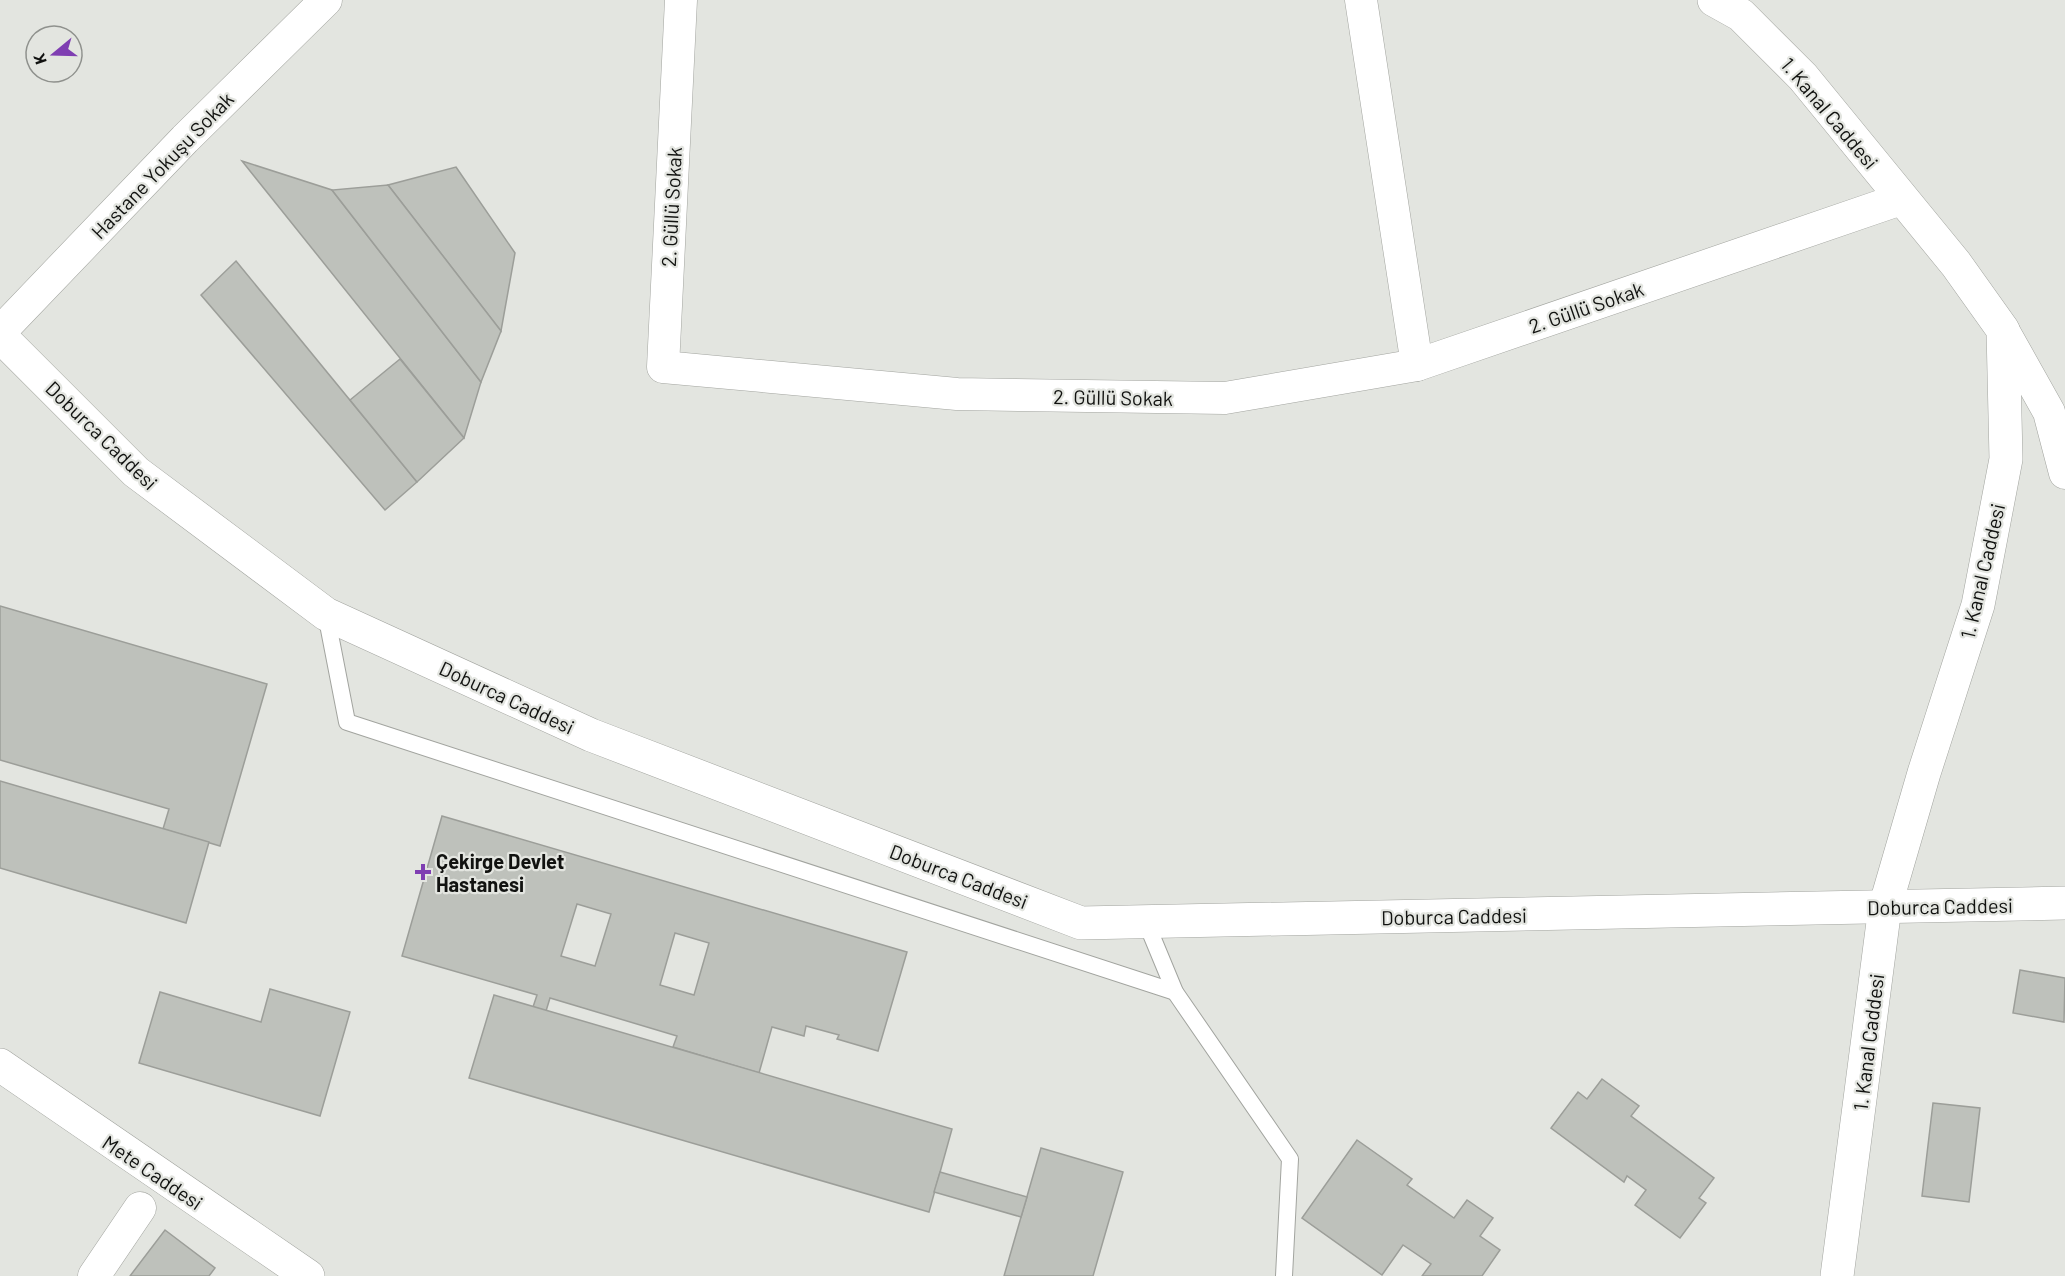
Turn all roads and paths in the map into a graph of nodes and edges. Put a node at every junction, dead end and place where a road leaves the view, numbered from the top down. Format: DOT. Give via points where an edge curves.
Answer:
graph roads {
  1 [pos="326,0"];
  2 [pos="681,0"];
  3 [pos="1361,0"];
  4 [pos="1714,0"];
  5 [pos="1901,199"];
  6 [pos="2003,330"];
  7 [pos="0,334"];
  8 [pos="1417,365"];
  9 [pos="2065,473"];
  10 [pos="326,614"];
  11 [pos="2065,903"];
  12 [pos="1885,907"];
  13 [pos="1146,922"];
  14 [pos="1175,992"];
  15 [pos="0,1065"];
  16 [pos="140,1208"];
  17 [pos="94,1276"];
  18 [pos="308,1276"];
  19 [pos="1284,1276"];
  20 [pos="1839,1276"];
  1 -- 7 [label="street, Hastane Yokuşu Sokak" via="185,139"];
  2 -- 8 [label="street, 2. Güllü Sokak" via="663,367 957,394 1226,399"];
  3 -- 8 [label="street"];
  4 -- 5 [label="main road, 1. Kanal Caddesi" via="1742,15 1803,77"];
  5 -- 6 [label="main road, 1. Kanal Caddesi" via="1956,264"];
  5 -- 8 [label="street, 2. Güllü Sokak"];
  6 -- 9 [label="street" via="2049,412"];
  6 -- 12 [label="main road, 1. Kanal Caddesi" via="2006,459 1978,605"];
  7 -- 10 [label="main road, Doburca Caddesi" via="135,472"];
  10 -- 13 [label="main road, Doburca Caddesi" via="591,735 1070,919 1081,923"];
  10 -- 14 [label="lane" via="347,722"];
  11 -- 12 [label="main road, Doburca Caddesi"];
  12 -- 13 [label="main road, Doburca Caddesi"];
  12 -- 20 [label="main road, 1. Kanal Caddesi"];
  13 -- 14 [label="lane"];
  14 -- 19 [label="lane" via="1290,1159"];
  15 -- 18 [label="main road, Mete Caddesi"];
  16 -- 17 [label="street"];
}
